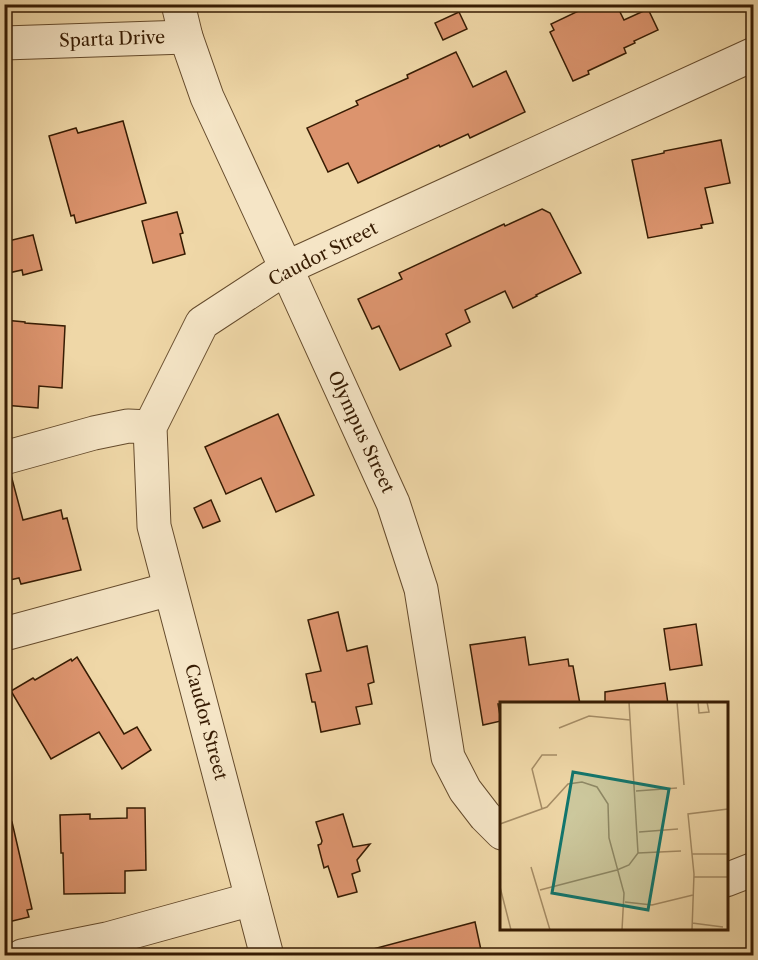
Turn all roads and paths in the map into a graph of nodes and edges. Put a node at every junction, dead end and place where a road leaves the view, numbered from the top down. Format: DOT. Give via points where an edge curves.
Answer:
graph roads {
  1 [pos="178,4"];
  2 [pos="186,37"];
  3 [pos="4,43"];
  4 [pos="753,54"];
  5 [pos="286,268"];
  6 [pos="150,427"];
  7 [pos="4,458"];
  8 [pos="170,589"];
  9 [pos="4,634"];
  10 [pos="500,832"];
  11 [pos="753,869"];
  12 [pos="728,879"];
  13 [pos="252,899"];
  14 [pos="22,956"];
  15 [pos="267,956"];
  1 -- 2 [label="street, Sparta Drive"];
  2 -- 3 [label="street, Sparta Drive"];
  2 -- 5 [label="street, Olympus Street" via="207,97"];
  4 -- 5 [label="street, Caudor Street"];
  5 -- 6 [label="street, Caudor Street" via="202,323"];
  5 -- 10 [label="street, Olympus Street" via="393,503 421,589 448,757 465,790"];
  6 -- 7 [label="street" via="128,426 94,433"];
  6 -- 8 [label="street, Caudor Street" via="154,525"];
  8 -- 9 [label="street"];
  8 -- 13 [label="street, Caudor Street"];
  11 -- 12 [label="street"];
  13 -- 14 [label="street" via="107,939"];
  13 -- 15 [label="street, Caudor Street"];
}
